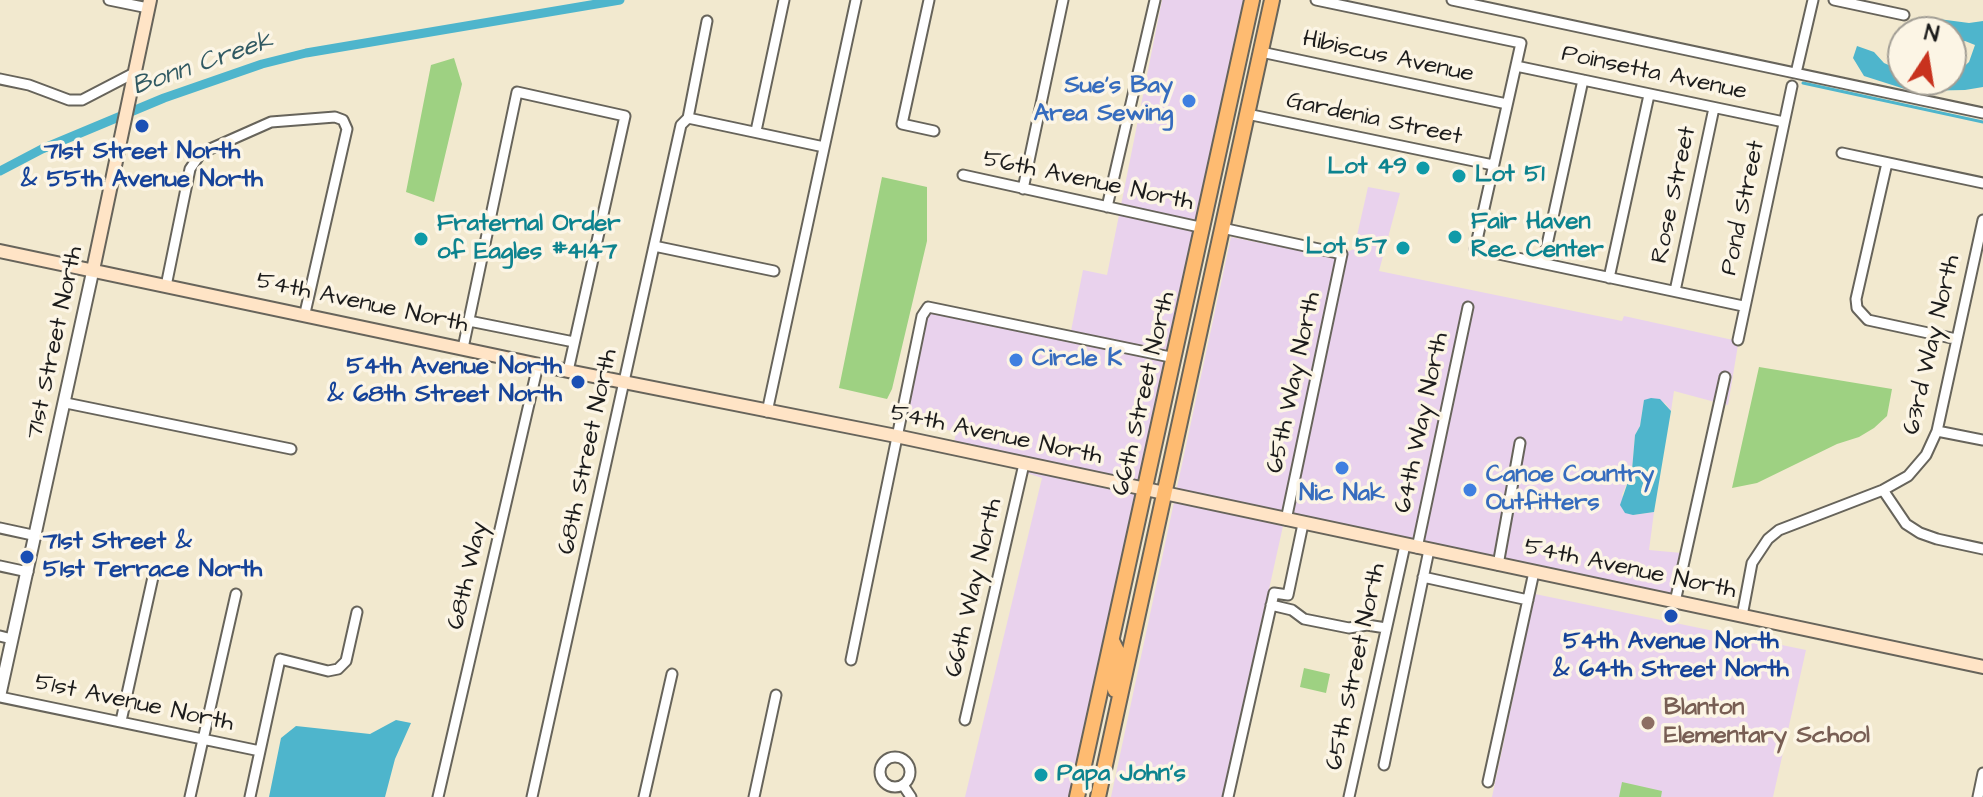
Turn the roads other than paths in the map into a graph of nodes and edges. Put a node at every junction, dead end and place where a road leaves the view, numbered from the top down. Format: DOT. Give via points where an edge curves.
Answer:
graph roads {
  1 [pos="109,0"];
  2 [pos="784,0"];
  3 [pos="856,0"];
  4 [pos="929,0"];
  5 [pos="1063,0"];
  6 [pos="1155,0"];
  7 [pos="1252,0"];
  8 [pos="1262,0"];
  9 [pos="1272,0"];
  10 [pos="1316,0"];
  11 [pos="1452,0"];
  12 [pos="1813,0"];
  13 [pos="1834,0"];
  14 [pos="149,4"];
  15 [pos="1904,15"];
  16 [pos="707,21"];
  17 [pos="1260,57"];
  18 [pos="1516,66"];
  19 [pos="134,73"];
  20 [pos="1796,73"];
  21 [pos="0,79"];
  22 [pos="1583,80"];
  23 [pos="1792,86"];
  24 [pos="1649,95"];
  25 [pos="1507,104"];
  26 [pos="1714,108"];
  27 [pos="1983,113"];
  28 [pos="1247,114"];
  29 [pos="688,118"];
  30 [pos="1784,122"];
  31 [pos="1225,128"];
  32 [pos="756,131"];
  33 [pos="934,131"];
  34 [pos="824,147"];
  35 [pos="1842,153"];
  36 [pos="1887,163"];
  37 [pos="1493,165"];
  38 [pos="963,175"];
  39 [pos="1983,183"];
  40 [pos="1023,189"];
  41 [pos="1107,207"];
  42 [pos="1983,220"];
  43 [pos="1204,228"];
  44 [pos="1222,228"];
  45 [pos="654,246"];
  46 [pos="0,251"];
  47 [pos="1342,254"];
  48 [pos="1543,263"];
  49 [pos="93,270"];
  50 [pos="774,271"];
  51 [pos="1609,278"];
  52 [pos="166,286"];
  53 [pos="1675,291"];
  54 [pos="1743,306"];
  55 [pos="1468,307"];
  56 [pos="305,313"];
  57 [pos="469,321"];
  58 [pos="1201,324"];
  59 [pos="1956,339"];
  60 [pos="1738,340"];
  61 [pos="574,342"];
  62 [pos="463,348"];
  63 [pos="1175,358"];
  64 [pos="538,365"];
  65 [pos="568,371"];
  66 [pos="1725,377"];
  67 [pos="625,382"];
  68 [pos="66,403"];
  69 [pos="767,412"];
  70 [pos="1937,431"];
  71 [pos="896,436"];
  72 [pos="1983,440"];
  73 [pos="1520,443"];
  74 [pos="291,449"];
  75 [pos="1024,464"];
  76 [pos="1883,490"];
  77 [pos="1145,491"];
  78 [pos="1165,495"];
  79 [pos="1286,520"];
  80 [pos="1303,524"];
  81 [pos="0,528"];
  82 [pos="37,536"];
  83 [pos="1417,548"];
  84 [pos="1983,549"];
  85 [pos="1498,565"];
  86 [pos="0,566"];
  87 [pos="28,572"];
  88 [pos="1534,572"];
  89 [pos="153,577"];
  90 [pos="1423,577"];
  91 [pos="236,594"];
  92 [pos="1528,600"];
  93 [pos="1675,602"];
  94 [pos="1271,605"];
  95 [pos="357,612"];
  96 [pos="1742,616"];
  97 [pos="1386,628"];
  98 [pos="6,638"];
  99 [pos="1112,641"];
  100 [pos="851,660"];
  101 [pos="1983,667"];
  102 [pos="672,674"];
  103 [pos="1121,692"];
  104 [pos="0,695"];
  105 [pos="776,695"];
  106 [pos="1098,705"];
  107 [pos="965,720"];
  108 [pos="121,721"];
  109 [pos="203,739"];
  110 [pos="260,751"];
  111 [pos="1106,761"];
  112 [pos="1085,764"];
  113 [pos="1384,765"];
  114 [pos="1983,773"];
  115 [pos="1488,782"];
  116 [pos="903,785"];
  117 [pos="190,797"];
  118 [pos="250,797"];
  119 [pos="438,797"];
  120 [pos="532,797"];
  121 [pos="644,797"];
  122 [pos="754,797"];
  123 [pos="911,797"];
  124 [pos="1077,797"];
  125 [pos="1089,797"];
  126 [pos="1098,797"];
  127 [pos="1228,797"];
  128 [pos="1349,797"];
  129 [pos="1978,797"];
  1 -- 14 [label="street"];
  2 -- 32 [label="street"];
  3 -- 34 [label="street"];
  4 -- 33 [label="street" via="902,124"];
  5 -- 40 [label="street"];
  6 -- 41 [label="street"];
  7 -- 31 [label="main road, 66th Street North"];
  8 -- 17 [label="main road" via="1253,49"];
  9 -- 17 [label="main road, 66th Street North"];
  10 -- 18 [label="street" via="1521,43"];
  11 -- 20 [label="street"];
  12 -- 20 [label="street"];
  13 -- 15 [label="street"];
  14 -- 19 [label="main road, 71st Street North"];
  16 -- 29 [label="street, 68th Street North"];
  17 -- 25 [label="street, Hibiscus Avenue"];
  17 -- 28 [label="main road, 66th Street North"];
  18 -- 22 [label="street, Poinsetta Avenue"];
  18 -- 25 [label="street"];
  19 -- 21 [label="street" via="82,100"];
  19 -- 49 [label="main road, 71st Street North"];
  20 -- 27 [label="street"];
  22 -- 24 [label="street, Poinsetta Avenue"];
  22 -- 48 [label="street"];
  23 -- 30 [label="street, Pond Street"];
  24 -- 26 [label="street, Poinsetta Avenue"];
  24 -- 51 [label="street"];
  25 -- 37 [label="street"];
  26 -- 30 [label="street, Poinsetta Avenue"];
  26 -- 53 [label="street, Rose Street"];
  28 -- 37 [label="street, Gardenia Street"];
  28 -- 44 [label="main road, 66th Street North"];
  29 -- 32 [label="street"];
  29 -- 45 [label="street, 68th Street North" via="681,125"];
  30 -- 54 [label="street, Pond Street"];
  31 -- 43 [label="main road, 66th Street North"];
  31 -- 44 [label="main road" via="1216,211"];
  32 -- 34 [label="street"];
  34 -- 69 [label="street"];
  35 -- 36 [label="street"];
  36 -- 39 [label="street"];
  36 -- 59 [label="street" via="1857,308 1868,320"];
  37 -- 48 [label="street" via="1475,249"];
  38 -- 40 [label="street, 56th Avenue North"];
  40 -- 41 [label="street, 56th Avenue North"];
  41 -- 43 [label="street, 56th Avenue North"];
  42 -- 59 [label="street, 63rd Way North"];
  43 -- 58 [label="main road" via="1206,259 1197,304"];
  43 -- 63 [label="main road, 66th Street North"];
  44 -- 47 [label="street, 56th Avenue North"];
  44 -- 58 [label="main road, 66th Street North"];
  45 -- 50 [label="street"];
  45 -- 67 [label="street, 68th Street North"];
  46 -- 49 [label="main road, 54th Avenue North"];
  47 -- 79 [label="street, 65th Way North"];
  48 -- 51 [label="street"];
  49 -- 52 [label="main road, 54th Avenue North"];
  49 -- 68 [label="street, 71st Street North"];
  51 -- 53 [label="street"];
  52 -- 56 [label="main road, 54th Avenue North"];
  52 -- 56 [label="street" via="190,169 201,153 271,122 335,117 347,129"];
  53 -- 54 [label="street"];
  54 -- 60 [label="street, Pond Street"];
  55 -- 83 [label="street, 64th Way North"];
  56 -- 62 [label="main road, 54th Avenue North"];
  57 -- 61 [label="street"];
  57 -- 61 [label="street" via="517,92 625,116"];
  57 -- 62 [label="street"];
  58 -- 78 [label="main road, 66th Street North"];
  59 -- 70 [label="street, 63rd Way North"];
  61 -- 65 [label="street"];
  62 -- 64 [label="main road, 54th Avenue North"];
  63 -- 71 [label="street" via="928,307"];
  63 -- 77 [label="main road, 66th Street North"];
  64 -- 65 [label="main road, 54th Avenue North"];
  64 -- 119 [label="street, 68th Way"];
  65 -- 67 [label="main road, 54th Avenue North"];
  66 -- 93 [label="street"];
  67 -- 69 [label="main road, 54th Avenue North"];
  67 -- 120 [label="street, 68th Street North"];
  68 -- 74 [label="street"];
  68 -- 82 [label="street, 71st Street North"];
  69 -- 71 [label="main road, 54th Avenue North"];
  70 -- 72 [label="street"];
  70 -- 76 [label="street, 63rd Way North" via="1916,468"];
  71 -- 75 [label="main road, 54th Avenue North"];
  71 -- 100 [label="street"];
  73 -- 85 [label="street"];
  75 -- 77 [label="main road, 54th Avenue North"];
  75 -- 107 [label="street, 66th Way North"];
  76 -- 84 [label="street" via="1906,524 1920,533"];
  76 -- 96 [label="street, 63rd Way North" via="1768,539 1752,563"];
  77 -- 78 [label="main road, 54th Avenue North"];
  77 -- 99 [label="main road, 66th Street North"];
  78 -- 79 [label="main road, 54th Avenue North"];
  78 -- 103 [label="main road, 66th Street North"];
  79 -- 80 [label="main road, 54th Avenue North"];
  80 -- 83 [label="main road, 54th Avenue North"];
  80 -- 94 [label="street" via="1288,595 1274,593"];
  81 -- 82 [label="street"];
  82 -- 87 [label="street, 71st Street North"];
  83 -- 85 [label="main road, 54th Avenue North"];
  83 -- 90 [label="street"];
  83 -- 97 [label="street, 65th Street North"];
  85 -- 88 [label="main road, 54th Avenue North"];
  86 -- 87 [label="street"];
  87 -- 98 [label="street, 71st Street North"];
  88 -- 92 [label="street"];
  88 -- 93 [label="main road, 54th Avenue North"];
  89 -- 108 [label="street"];
  90 -- 92 [label="street"];
  90 -- 113 [label="street"];
  91 -- 109 [label="street"];
  92 -- 115 [label="street"];
  93 -- 96 [label="main road, 54th Avenue North"];
  94 -- 97 [label="street" via="1304,619 1349,628"];
  94 -- 127 [label="street"];
  95 -- 110 [label="street" via="346,661 338,669 280,659"];
  96 -- 101 [label="main road, 54th Avenue North"];
  97 -- 128 [label="street, 65th Street North"];
  98 -- 104 [label="street, 71st Street North"];
  99 -- 103 [label="main road" via="1119,655 1114,687"];
  99 -- 106 [label="main road, 66th Street North"];
  102 -- 121 [label="street"];
  103 -- 111 [label="main road, 66th Street North"];
  104 -- 108 [label="street, 51st Avenue North"];
  105 -- 122 [label="street"];
  106 -- 111 [label="main road" via="1106,713 1100,748"];
  106 -- 112 [label="main road, 66th Street North"];
  108 -- 109 [label="street, 51st Avenue North"];
  109 -- 110 [label="street, 51st Avenue North"];
  109 -- 117 [label="street"];
  110 -- 118 [label="street"];
  111 -- 126 [label="main road, 66th Street North"];
  112 -- 124 [label="main road, 66th Street North"];
  112 -- 125 [label="main road" via="1093,775"];
  114 -- 129 [label="street"];
  116 -- 123 [label="street"];
}
